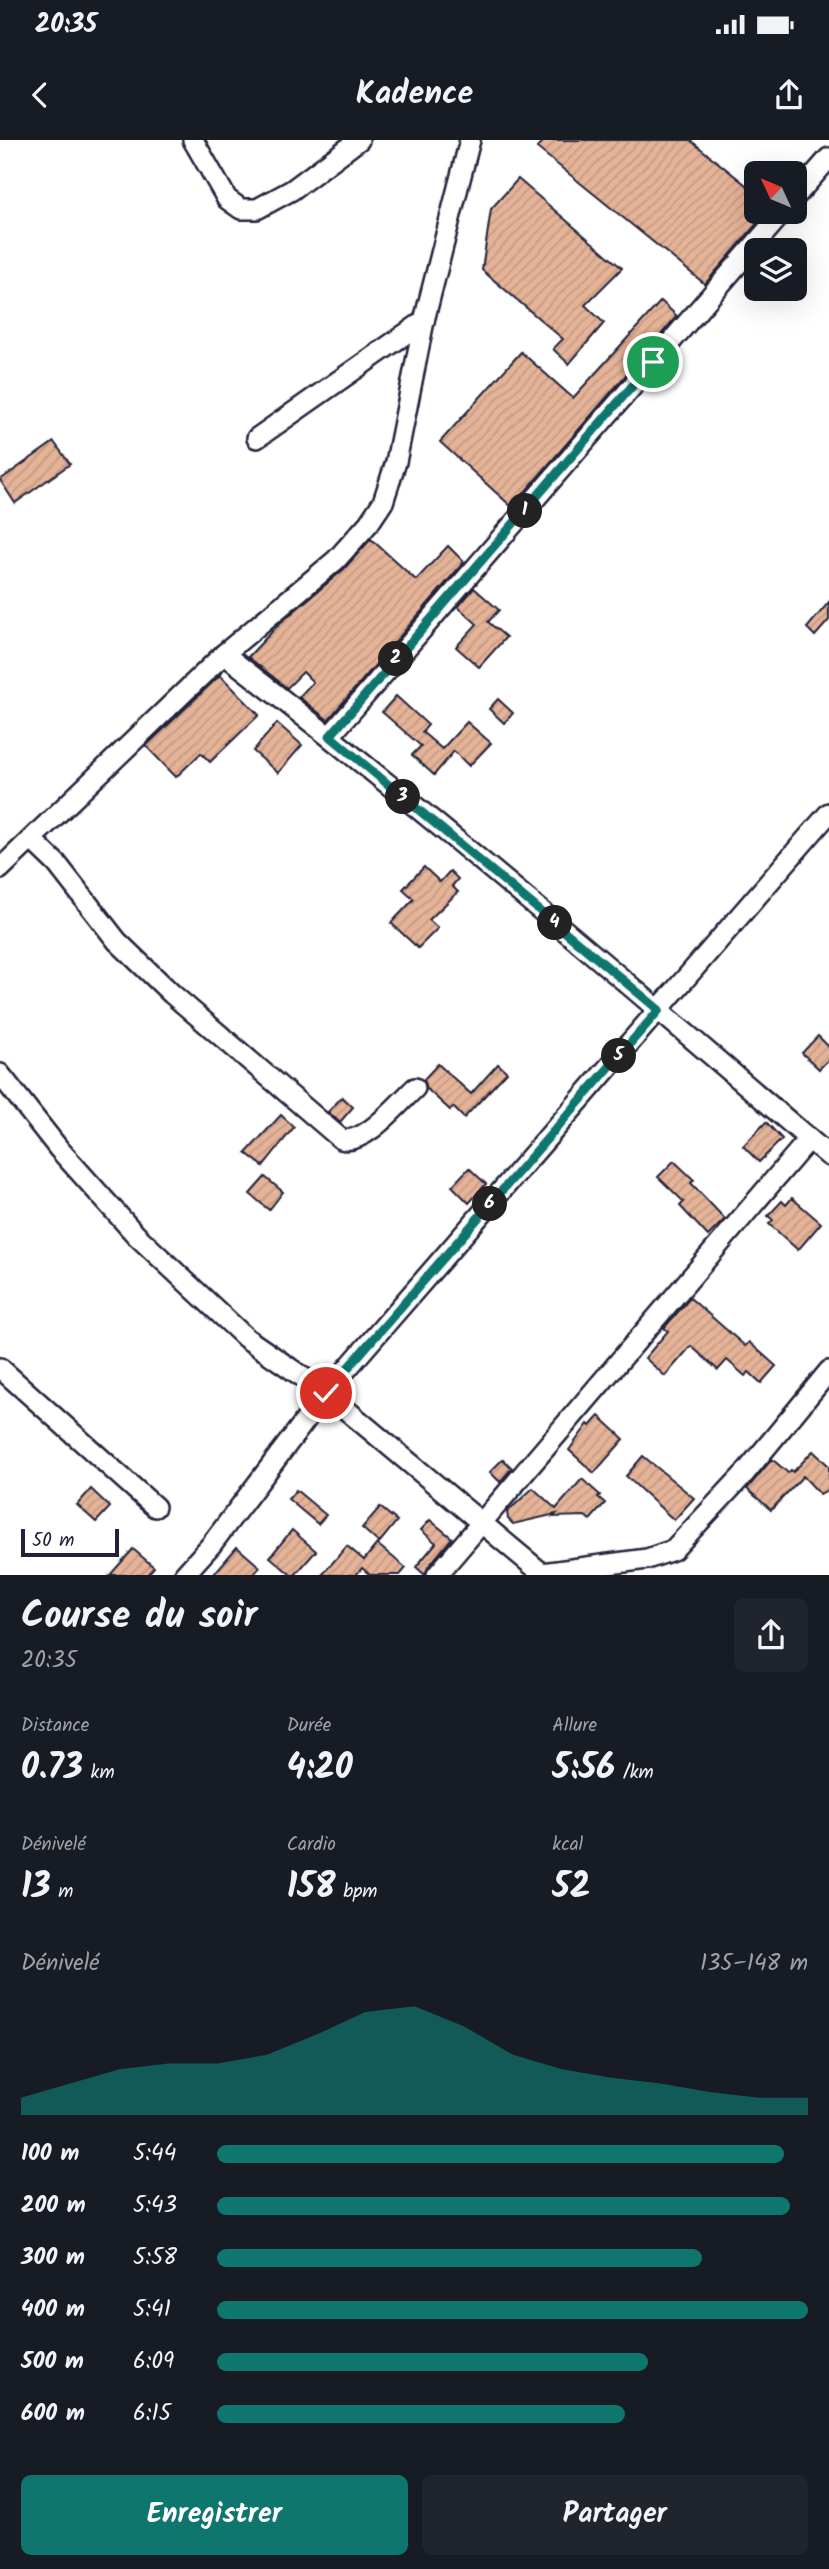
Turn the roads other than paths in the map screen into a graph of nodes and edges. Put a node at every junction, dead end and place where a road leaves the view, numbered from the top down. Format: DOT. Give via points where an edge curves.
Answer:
graph roads {
  1 [pos="192,140"];
  2 [pos="359,140"];
  3 [pos="470,140"];
  4 [pos="829,158"];
  5 [pos="807,183"];
  6 [pos="773,224"];
  7 [pos="424,321"];
  8 [pos="257,438"];
  9 [pos="224,654"];
  10 [pos="330,736"];
  11 [pos="829,813"];
  12 [pos="32,840"];
  13 [pos="0,869"];
  14 [pos="659,1010"];
  15 [pos="0,1074"];
  16 [pos="415,1088"];
  17 [pos="809,1139"];
  18 [pos="829,1156"];
  19 [pos="0,1368"];
  20 [pos="829,1371"];
  21 [pos="326,1393"];
  22 [pos="155,1507"];
  23 [pos="482,1523"];
  24 [pos="543,1574"];
  25 [pos="184,1575"];
  26 [pos="437,1575"];
  1 -- 2 [label="street" via="227,200 242,209 257,209 292,190"];
  3 -- 7 [label="street"];
  4 -- 5 [label="street"];
  6 -- 10 [label="street"];
  7 -- 8 [label="street"];
  7 -- 9 [label="street" via="396,462 383,502 336,560"];
  9 -- 10 [label="street"];
  9 -- 12 [label="street"];
  10 -- 14 [label="street"];
  11 -- 14 [label="street"];
  12 -- 13 [label="street"];
  12 -- 16 [label="street" via="153,977 341,1139 362,1138"];
  14 -- 17 [label="street"];
  14 -- 21 [label="street"];
  15 -- 21 [label="street" via="136,1235 246,1338"];
  17 -- 18 [label="street"];
  17 -- 23 [label="street"];
  19 -- 22 [label="street"];
  20 -- 24 [label="street" via="745,1473 673,1550 647,1559"];
  21 -- 23 [label="street"];
  21 -- 25 [label="street"];
  23 -- 24 [label="street"];
  23 -- 26 [label="street"];
}
